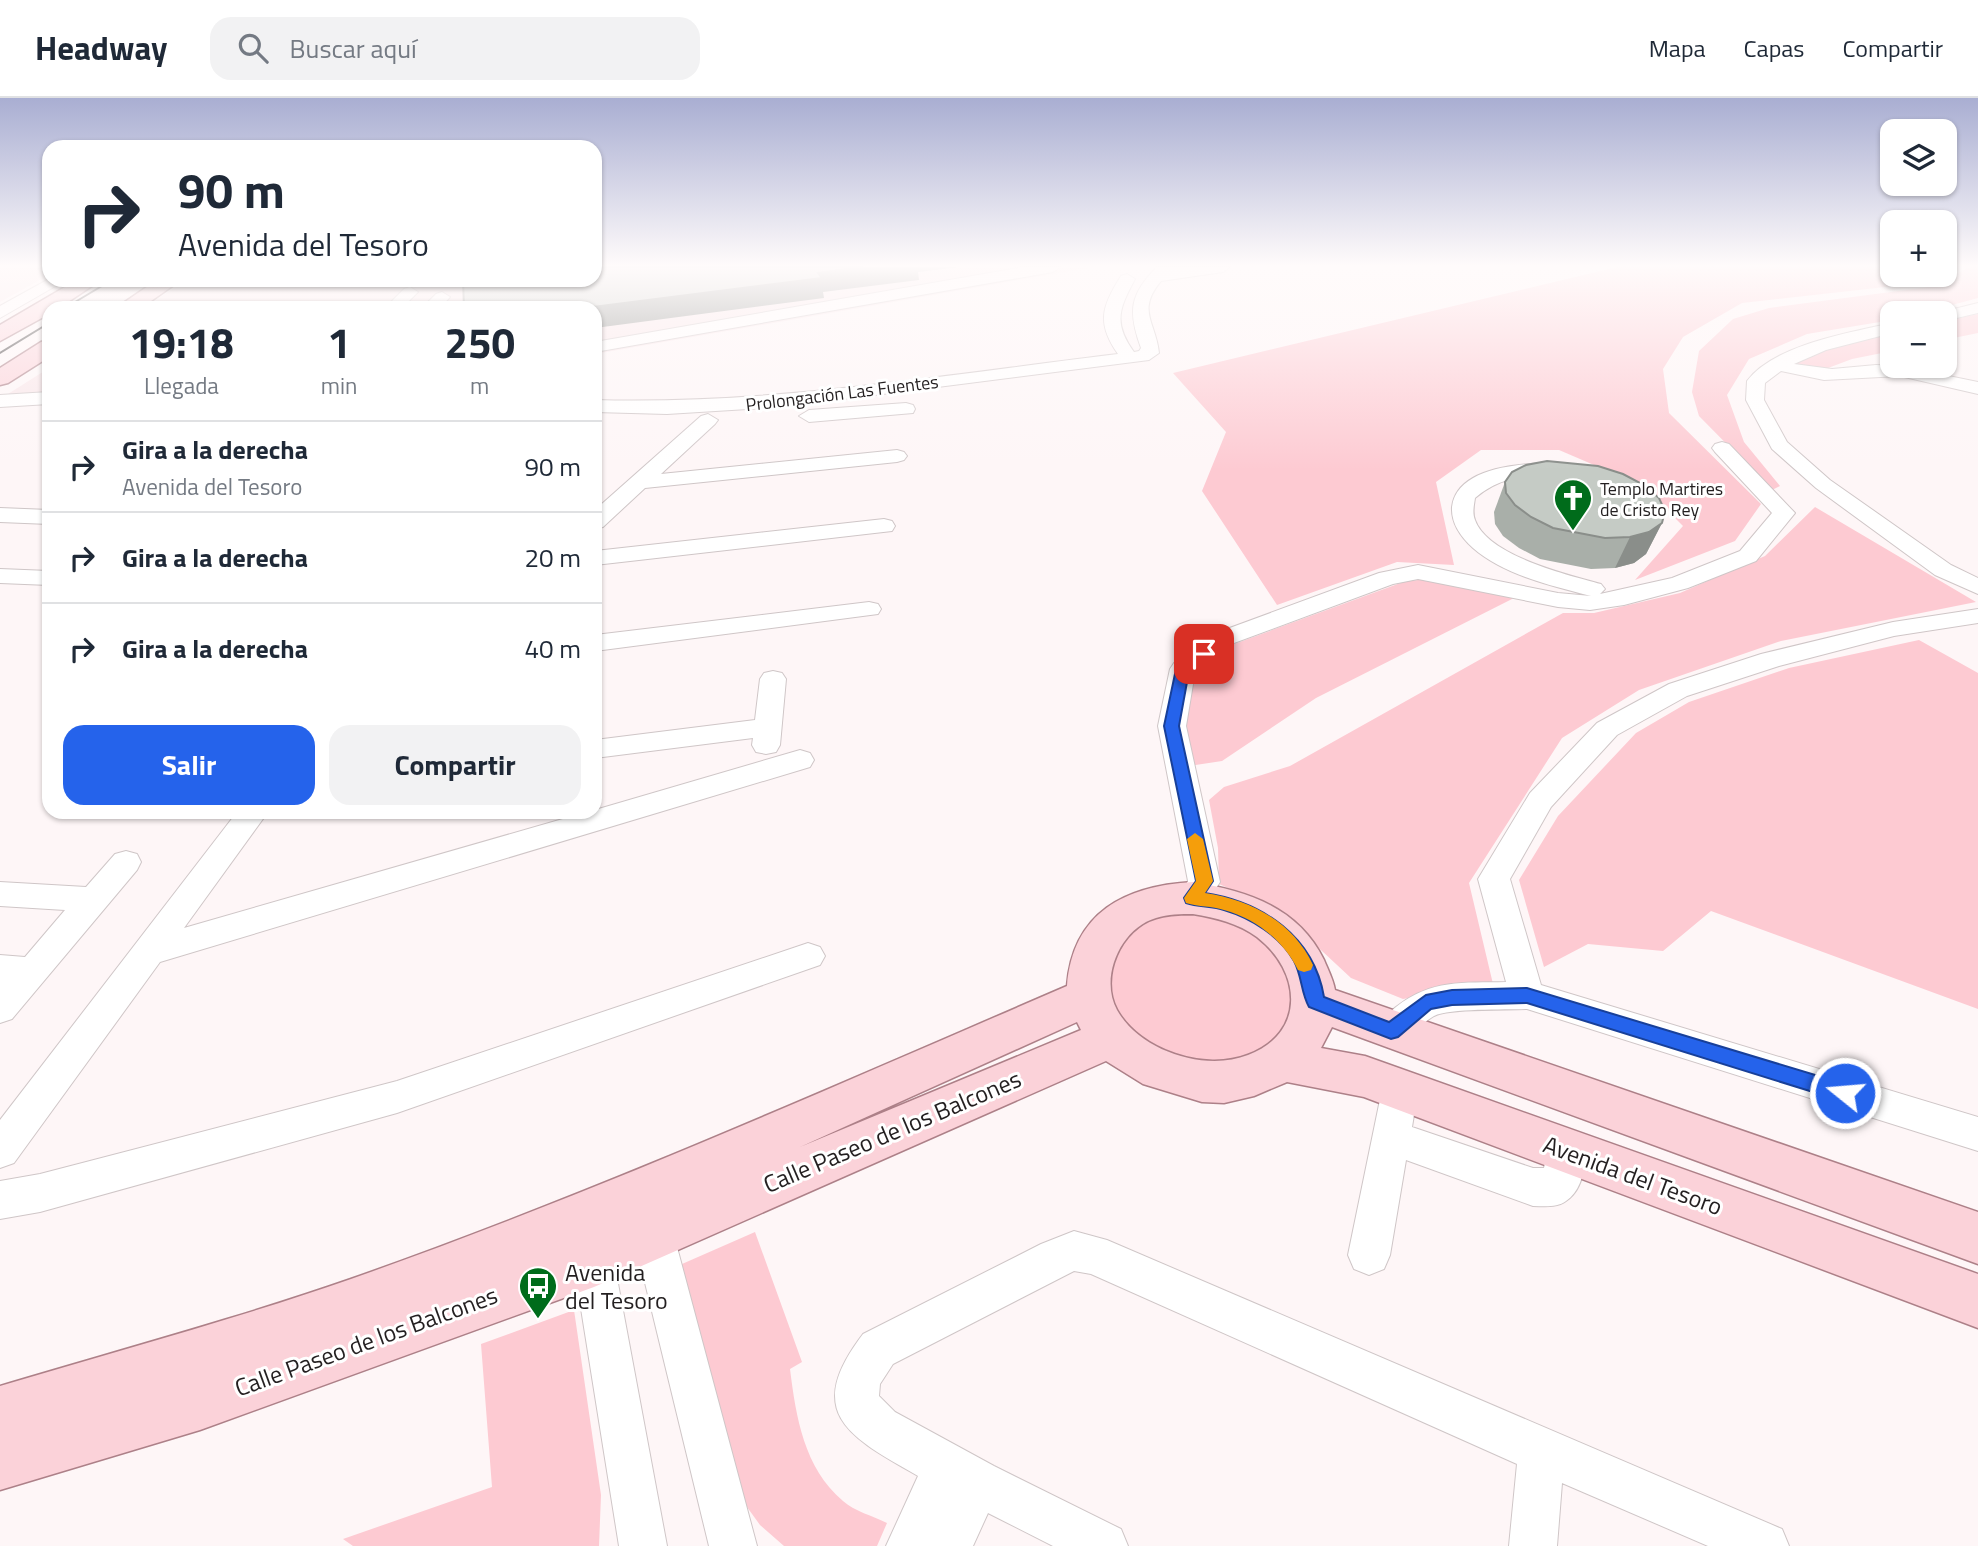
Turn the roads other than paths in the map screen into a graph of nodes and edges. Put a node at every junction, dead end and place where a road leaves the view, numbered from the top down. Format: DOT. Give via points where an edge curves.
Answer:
graph roads {
  1 [pos="666,335"];
  2 [pos="1113,335"];
  3 [pos="1143,335"];
  4 [pos="1861,335"];
  5 [pos="602,346"];
  6 [pos="1130,358"];
  7 [pos="1776,364"];
  8 [pos="1978,388"];
  9 [pos="42,398"];
  10 [pos="0,401"];
  11 [pos="602,406"];
  12 [pos="906,409"];
  13 [pos="602,420"];
  14 [pos="708,420"];
  15 [pos="1721,448"];
  16 [pos="897,456"];
  17 [pos="1580,475"];
  18 [pos="639,482"];
  19 [pos="1823,484"];
  20 [pos="1784,513"];
  21 [pos="0,515"];
  22 [pos="602,516"];
  23 [pos="42,517"];
  24 [pos="884,526"];
  25 [pos="602,557"];
  26 [pos="0,576"];
  27 [pos="42,578"];
  28 [pos="1978,587"];
  29 [pos="1624,598"];
  30 [pos="869,609"];
  31 [pos="1978,616"];
  32 [pos="602,642"];
  33 [pos="773,679"];
  34 [pos="768,727"];
  35 [pos="602,749"];
  36 [pos="800,760"];
  37 [pos="764,770"];
  38 [pos="602,818"];
  39 [pos="248,819"];
  40 [pos="598,819"];
  41 [pos="126,862"];
  42 [pos="0,894"];
  43 [pos="1192,898"];
  44 [pos="93,900"];
  45 [pos="148,952"];
  46 [pos="808,956"];
  47 [pos="16,970"];
  48 [pos="1527,995"];
  49 [pos="1315,1002"];
  50 [pos="0,1009"];
  51 [pos="1101,1017"];
  52 [pos="1391,1031"];
  53 [pos="1284,1061"];
  54 [pos="1396,1113"];
  55 [pos="1978,1134"];
  56 [pos="0,1150"];
  57 [pos="0,1200"];
  58 [pos="648,1213"];
  59 [pos="589,1237"];
  60 [pos="1978,1238"];
  61 [pos="1370,1255"];
  62 [pos="1978,1301"];
  63 [pos="0,1415"];
  64 [pos="1541,1451"];
  65 [pos="0,1460"];
  66 [pos="962,1474"];
  67 [pos="643,1546"];
  68 [pos="733,1546"];
  69 [pos="910,1546"];
  70 [pos="948,1546"];
  71 [pos="1104,1546"];
  72 [pos="1533,1546"];
  73 [pos="1765,1546"];
  1 -- 5 [label="street"];
  2 -- 6 [label="street"];
  3 -- 6 [label="street" via="1150,353"];
  4 -- 7 [label="street"];
  6 -- 11 [label="street, Prolongación Las Fuentes" via="781,401 667,408"];
  7 -- 8 [label="street" via="1818,373 1888,370"];
  7 -- 19 [label="street" via="1756,381 1755,400 1779,445"];
  9 -- 10 [label="street"];
  12 -- 14 [label="street"];
  13 -- 14 [label="street"];
  14 -- 18 [label="street"];
  15 -- 20 [label="street"];
  16 -- 18 [label="street"];
  17 -- 29 [label="street" via="1558,469 1517,469 1483,479 1464,496 1463,520 1476,539 1504,559 1541,575"];
  18 -- 22 [label="street"];
  19 -- 20 [label="street"];
  19 -- 28 [label="street" via="1943,570"];
  20 -- 29 [label="street" via="1748,556 1681,583"];
  21 -- 23 [label="street"];
  24 -- 25 [label="street"];
  26 -- 27 [label="street"];
  29 -- 43 [label="street" via="1590,603 1558,600 1418,572 1387,578 1225,638 1182,669 1172,726 1204,881"];
  30 -- 32 [label="street"];
  31 -- 48 [label="street" via="1893,629 1770,660 1678,690 1607,729 1540,800 1494,880"];
  33 -- 34 [label="street"];
  34 -- 35 [label="street"];
  34 -- 37 [label="street"];
  36 -- 37 [label="street"];
  37 -- 38 [label="street"];
  39 -- 45 [label="street"];
  40 -- 45 [label="street"];
  41 -- 44 [label="street"];
  42 -- 44 [label="street"];
  43 -- 49 [label="main road" via="1253,914 1279,931 1299,954 1312,980"];
  43 -- 51 [label="main road" via="1163,900 1135,909 1113,925 1097,945 1089,970"];
  44 -- 47 [label="street"];
  45 -- 56 [label="street"];
  46 -- 57 [label="street" via="397,1097"];
  47 -- 50 [label="street"];
  48 -- 52 [label="street" via="1426,1003"];
  48 -- 55 [label="street"];
  49 -- 52 [label="main road"];
  49 -- 53 [label="main road" via="1301,1044"];
  51 -- 53 [label="main road" via="1151,1067 1186,1079 1222,1082 1256,1076"];
  51 -- 58 [label="main road, Calle Paseo de los Balcones"];
  52 -- 60 [label="main road"];
  53 -- 54 [label="main road, Avenida del Tesoro" via="1365,1077"];
  54 -- 61 [label="street"];
  54 -- 62 [label="main road, Avenida del Tesoro" via="1566,1151"];
  58 -- 59 [label="main road, Calle Paseo de los Balcones"];
  58 -- 68 [label="street"];
  59 -- 63 [label="main road, Calle Paseo de los Balcones" via="397,1290"];
  59 -- 65 [label="main road, Calle Paseo de los Balcones" via="200,1401"];
  59 -- 67 [label="street"];
  64 -- 66 [label="street" via="1093,1254 1074,1251 900,1336 878,1349 863,1368 856,1401 865,1417"];
  64 -- 72 [label="street"];
  64 -- 73 [label="street"];
  66 -- 69 [label="street"];
  66 -- 70 [label="street"];
  66 -- 71 [label="street"];
}
